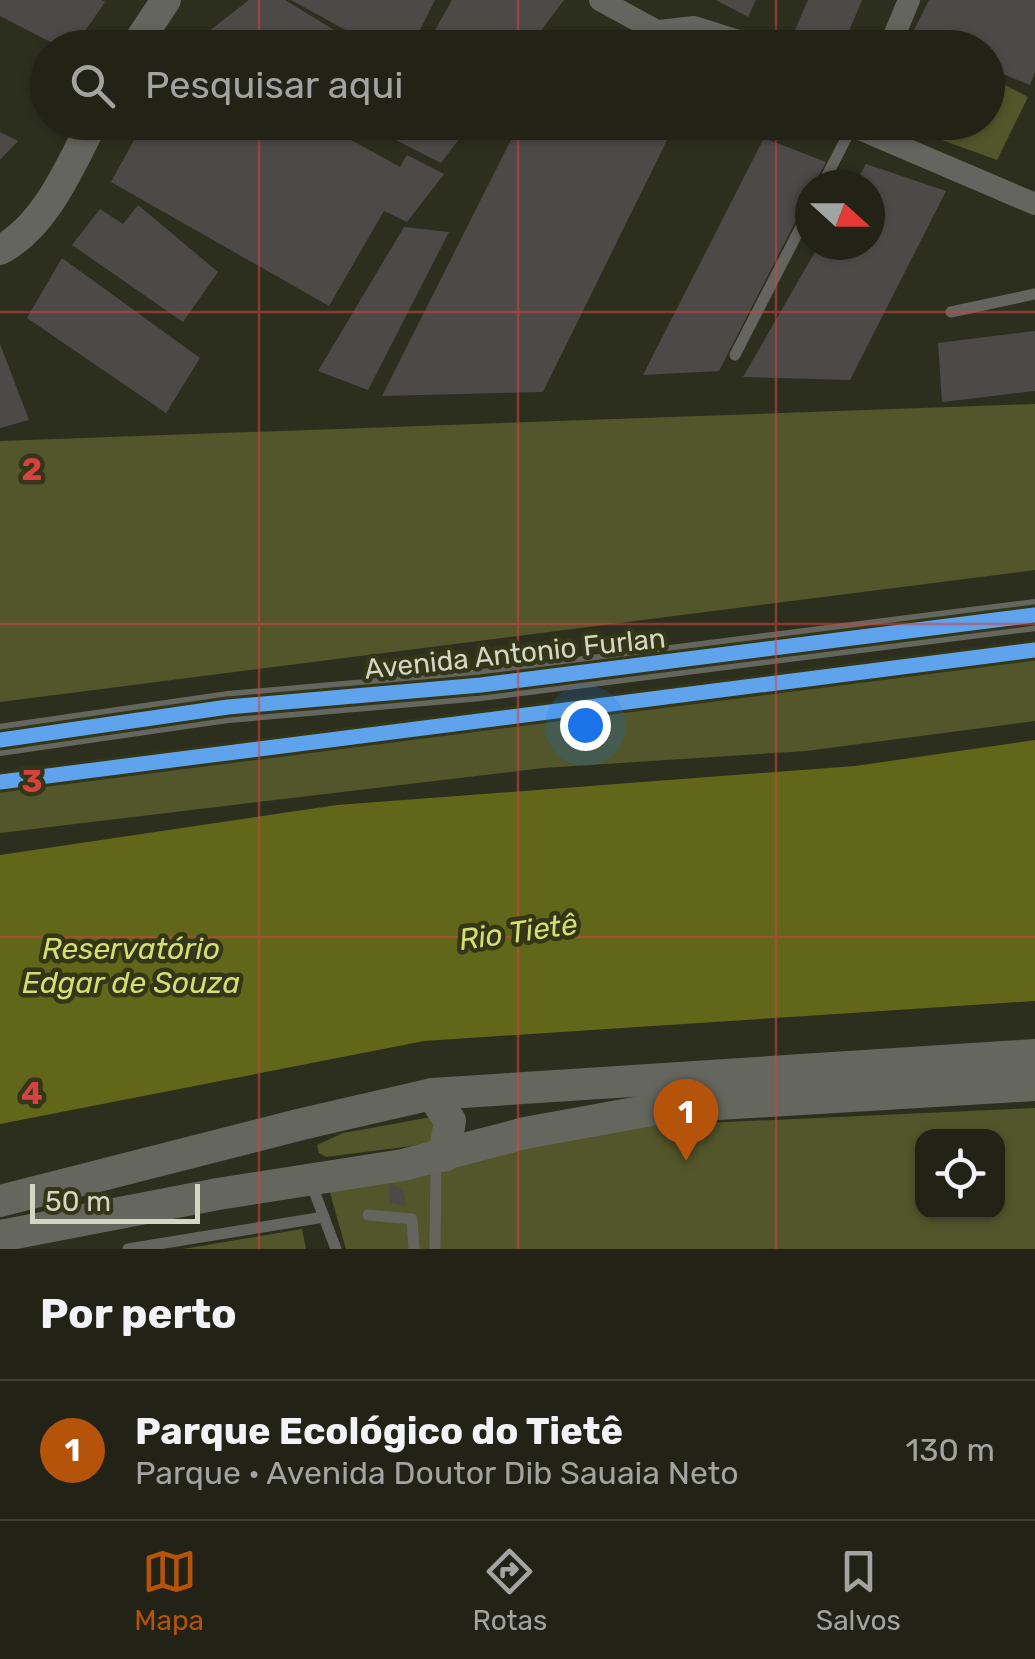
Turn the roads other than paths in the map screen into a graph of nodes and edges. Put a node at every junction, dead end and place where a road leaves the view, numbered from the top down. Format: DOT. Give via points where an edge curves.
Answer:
graph roads {
  1 [pos="166,0"];
  2 [pos="600,0"];
  3 [pos="909,0"];
  4 [pos="146,30"];
  5 [pos="657,30"];
  6 [pos="671,30"];
  7 [pos="701,30"];
  8 [pos="896,30"];
  9 [pos="83,140"];
  10 [pos="841,140"];
  11 [pos="885,140"];
  12 [pos="828,170"];
  13 [pos="1035,204"];
  14 [pos="795,238"];
  15 [pos="0,250"];
  16 [pos="1035,294"];
  17 [pos="951,312"];
  18 [pos="735,354"];
  19 [pos="1035,615"];
  20 [pos="0,740"];
  21 [pos="1035,1055"];
  22 [pos="1035,1086"];
  23 [pos="432,1094"];
  24 [pos="302,1124"];
  25 [pos="440,1156"];
  26 [pos="306,1180"];
  27 [pos="0,1202"];
  28 [pos="368,1215"];
  29 [pos="324,1216"];
  30 [pos="0,1236"];
  31 [pos="128,1249"];
  32 [pos="336,1249"];
  33 [pos="414,1249"];
  34 [pos="434,1249"];
  1 -- 4 [label="street"];
  2 -- 5 [label="street"];
  3 -- 8 [label="street"];
  6 -- 7 [label="street"];
  9 -- 15 [label="street" via="40,214"];
  10 -- 12 [label="lane"];
  11 -- 13 [label="street"];
  14 -- 18 [label="lane"];
  16 -- 17 [label="lane"];
  19 -- 20 [label="main road, Avenida Antonio Furlan" via="481,685 228,707"];
  21 -- 23 [label="main road"];
  22 -- 25 [label="main road" via="668,1107"];
  23 -- 24 [label="main road"];
  23 -- 25 [label="main road" via="450,1121"];
  24 -- 26 [label="main road" via="286,1159"];
  24 -- 27 [label="main road"];
  25 -- 26 [label="main road"];
  25 -- 34 [label="lane"];
  26 -- 29 [label="lane"];
  26 -- 30 [label="main road"];
  28 -- 33 [label="lane" via="412,1219"];
  29 -- 31 [label="lane"];
  29 -- 32 [label="lane"];
}
